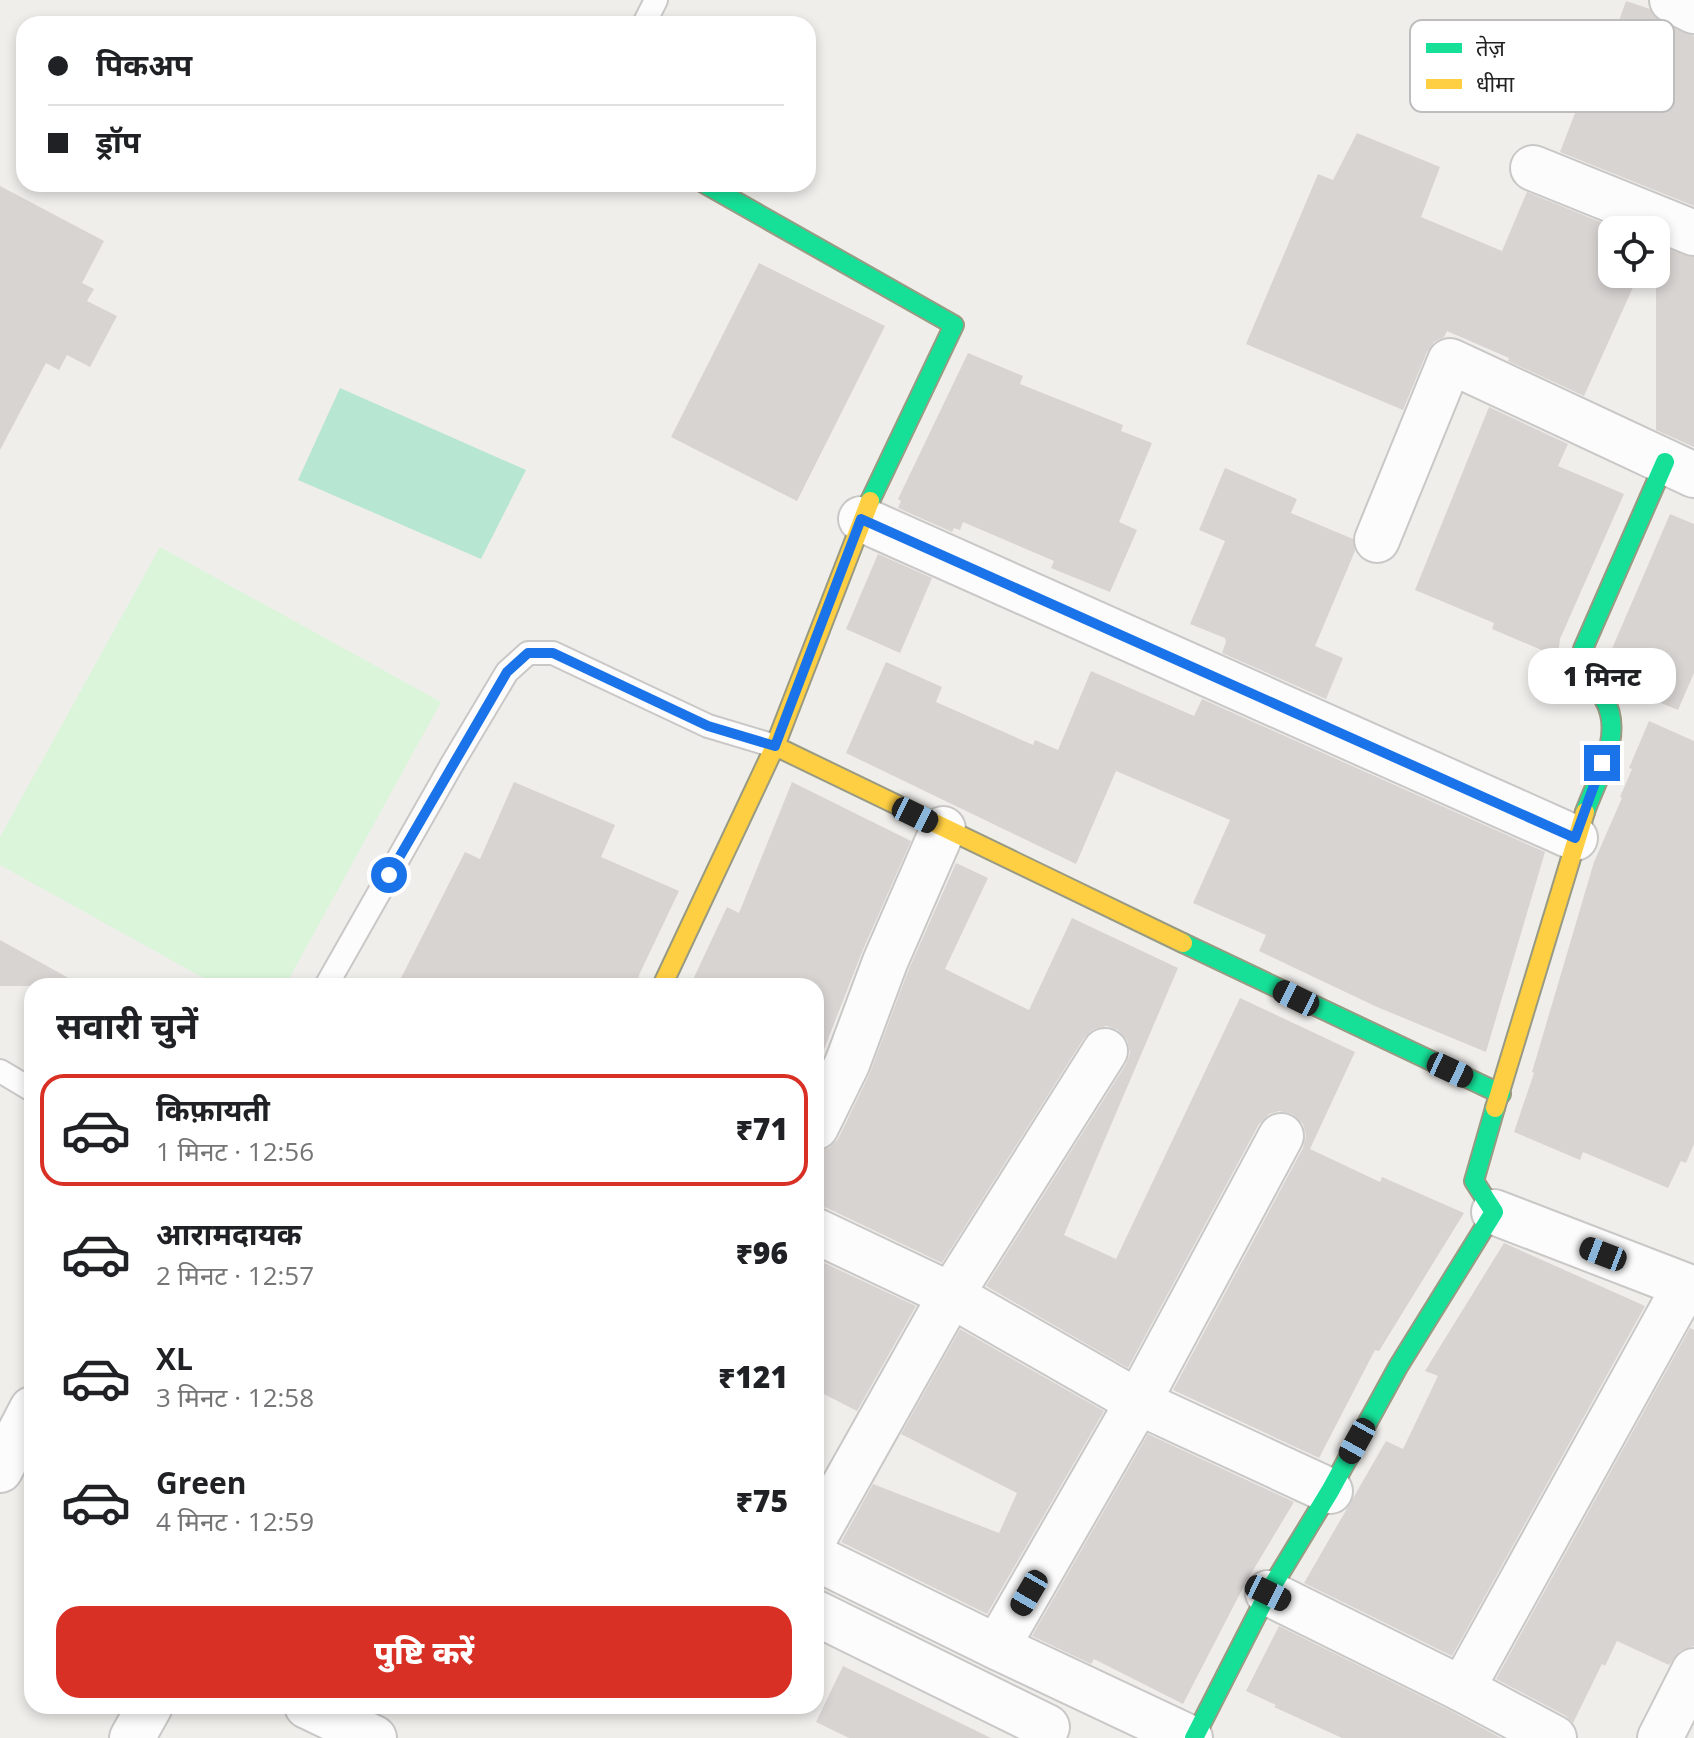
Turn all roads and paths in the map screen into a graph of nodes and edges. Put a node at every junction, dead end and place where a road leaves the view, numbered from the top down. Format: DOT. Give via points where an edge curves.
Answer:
graph roads {
  1 [pos="1672,0"];
  2 [pos="1694,11"];
  3 [pos="1533,168"];
  4 [pos="719,192"];
  5 [pos="1694,233"];
  6 [pos="1680,468"];
  7 [pos="861,519"];
  8 [pos="1377,540"];
  9 [pos="775,746"];
  10 [pos="943,829"];
  11 [pos="1575,838"];
  12 [pos="331,978"];
  13 [pos="666,978"];
  14 [pos="1105,1051"];
  15 [pos="0,1071"];
  16 [pos="24,1085"];
  17 [pos="1501,1094"];
  18 [pos="824,1111"];
  19 [pos="1281,1136"];
  20 [pos="1494,1212"];
  21 [pos="824,1235"];
  22 [pos="1690,1287"];
  23 [pos="951,1295"];
  24 [pos="1138,1402"];
  25 [pos="24,1424"];
  26 [pos="0,1470"];
  27 [pos="1330,1491"];
  28 [pos="824,1521"];
  29 [pos="824,1562"];
  30 [pos="1268,1593"];
  31 [pos="824,1617"];
  32 [pos="997,1647"];
  33 [pos="1694,1671"];
  34 [pos="1462,1689"];
  35 [pos="146,1714"];
  36 [pos="324,1714"];
  37 [pos="132,1738"];
  38 [pos="374,1738"];
  39 [pos="1041,1738"];
  40 [pos="1192,1738"];
  41 [pos="1554,1738"];
  42 [pos="1660,1738"];
  1 -- 2 [label="street"];
  3 -- 5 [label="street"];
  4 -- 7 [label="street" via="954,325"];
  6 -- 8 [label="street" via="1450,361"];
  6 -- 11 [label="street" via="1583,649 1581,662 1611,708 1614,722"];
  7 -- 9 [label="street"];
  7 -- 11 [label="street"];
  9 -- 10 [label="street"];
  9 -- 12 [label="lane" via="708,726 553,653 528,653 507,672"];
  9 -- 13 [label="street"];
  10 -- 17 [label="street"];
  10 -- 18 [label="street"];
  11 -- 17 [label="street"];
  14 -- 23 [label="street"];
  15 -- 16 [label="lane"];
  17 -- 20 [label="street" via="1474,1181"];
  19 -- 24 [label="street"];
  20 -- 22 [label="street"];
  20 -- 27 [label="street" via="1398,1367"];
  21 -- 23 [label="street"];
  22 -- 34 [label="street"];
  23 -- 24 [label="street"];
  23 -- 28 [label="street"];
  24 -- 27 [label="street"];
  24 -- 32 [label="street"];
  25 -- 26 [label="street"];
  27 -- 30 [label="street"];
  29 -- 32 [label="street"];
  30 -- 34 [label="street"];
  30 -- 40 [label="street"];
  31 -- 39 [label="street" via="1047,1727"];
  32 -- 40 [label="street"];
  33 -- 42 [label="street"];
  34 -- 41 [label="street"];
  35 -- 37 [label="street"];
  36 -- 38 [label="street"];
}
